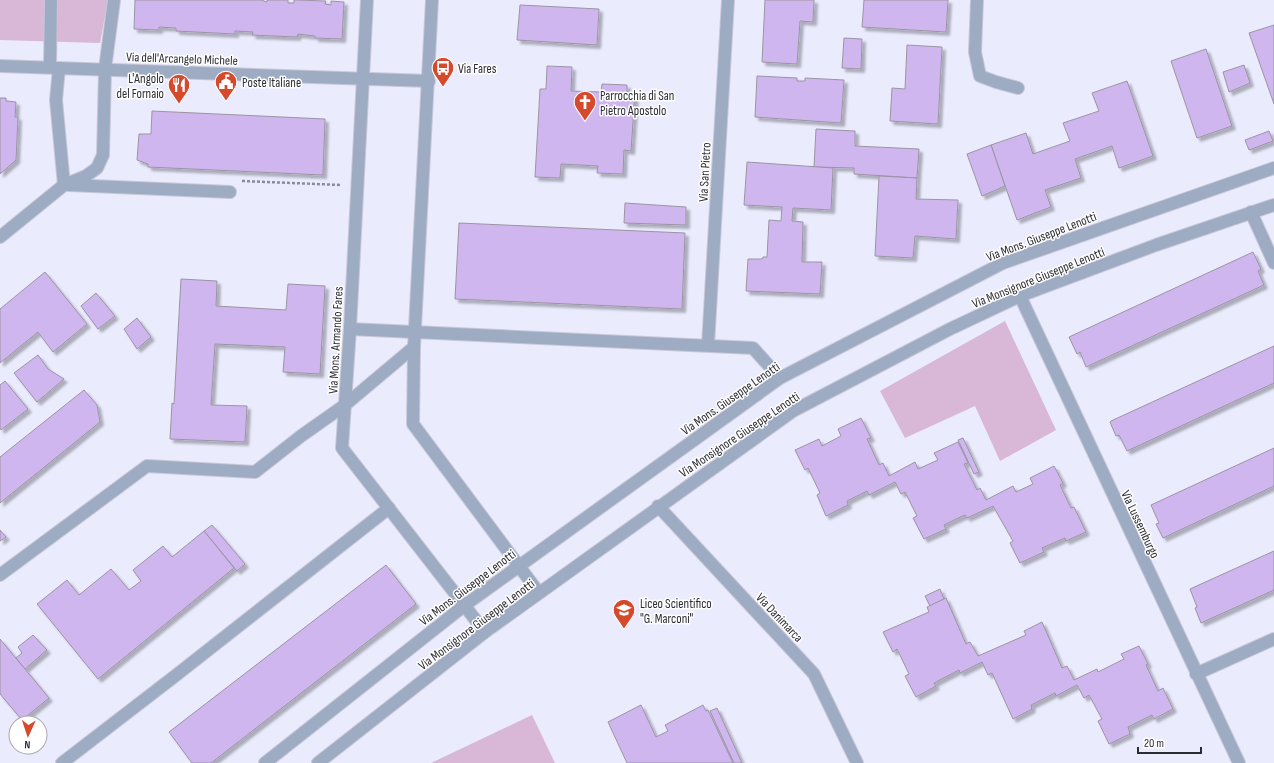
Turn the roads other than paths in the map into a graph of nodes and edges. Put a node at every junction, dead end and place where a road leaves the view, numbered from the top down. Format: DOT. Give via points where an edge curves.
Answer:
graph roads {
  1 [pos="51,0"];
  2 [pos="114,0"];
  3 [pos="367,0"];
  4 [pos="432,0"];
  5 [pos="728,0"];
  6 [pos="977,0"];
  7 [pos="0,66"];
  8 [pos="55,68"];
  9 [pos="105,69"];
  10 [pos="363,78"];
  11 [pos="429,81"];
  12 [pos="1018,88"];
  13 [pos="1274,168"];
  14 [pos="64,185"];
  15 [pos="230,192"];
  16 [pos="1274,205"];
  17 [pos="1250,212"];
  18 [pos="0,237"];
  19 [pos="1274,263"];
  20 [pos="1020,296"];
  21 [pos="350,329"];
  22 [pos="416,333"];
  23 [pos="708,345"];
  24 [pos="414,347"];
  25 [pos="780,378"];
  26 [pos="345,405"];
  27 [pos="658,506"];
  28 [pos="389,508"];
  29 [pos="519,565"];
  30 [pos="0,575"];
  31 [pos="539,593"];
  32 [pos="465,605"];
  33 [pos="485,632"];
  34 [pos="1274,639"];
  35 [pos="1196,674"];
  36 [pos="62,763"];
  37 [pos="266,763"];
  38 [pos="318,763"];
  39 [pos="857,763"];
  40 [pos="1239,763"];
  1 -- 8 [label="street"];
  2 -- 9 [label="street"];
  3 -- 10 [label="street, Via Mons. Armando Fares"];
  4 -- 11 [label="street"];
  5 -- 23 [label="street, Via San Pietro"];
  6 -- 12 [label="street" via="975,52 980,76"];
  7 -- 8 [label="street, Via dell'Arcangelo Michele"];
  8 -- 9 [label="street, Via dell'Arcangelo Michele"];
  8 -- 14 [label="street"];
  9 -- 10 [label="street, Via dell'Arcangelo Michele"];
  9 -- 14 [label="street" via="104,155 98,168"];
  10 -- 11 [label="street, Via dell'Arcangelo Michele"];
  10 -- 21 [label="street, Via Mons. Armando Fares"];
  11 -- 22 [label="street"];
  13 -- 25 [label="street, Via Mons. Giuseppe Lenotti" via="1003,263"];
  14 -- 15 [label="street"];
  14 -- 18 [label="street"];
  16 -- 17 [label="street, Via Monsignore Giuseppe Lenotti"];
  17 -- 19 [label="street"];
  17 -- 20 [label="street, Via Monsignore Giuseppe Lenotti"];
  20 -- 27 [label="street, Via Monsignore Giuseppe Lenotti" via="950,329 793,411"];
  20 -- 35 [label="street, Via Lussemburgo"];
  21 -- 22 [label="street"];
  21 -- 26 [label="street, Via Mons. Armando Fares"];
  22 -- 23 [label="street"];
  22 -- 24 [label="street"];
  23 -- 25 [label="street" via="753,348"];
  24 -- 26 [label="street"];
  24 -- 29 [label="street" via="414,424"];
  25 -- 29 [label="street, Via Mons. Giuseppe Lenotti"];
  26 -- 28 [label="street, Via Mons. Armando Fares" via="342,448"];
  26 -- 30 [label="street" via="255,472 147,466"];
  27 -- 31 [label="street, Via Monsignore Giuseppe Lenotti"];
  27 -- 39 [label="street, Via Danimarca" via="814,674"];
  28 -- 32 [label="street, Via Mons. Armando Fares"];
  28 -- 36 [label="street"];
  29 -- 31 [label="street"];
  29 -- 32 [label="street, Via Mons. Giuseppe Lenotti"];
  31 -- 33 [label="street, Via Monsignore Giuseppe Lenotti"];
  32 -- 33 [label="street, Via Mons. Armando Fares"];
  32 -- 37 [label="street, Via Mons. Giuseppe Lenotti"];
  33 -- 38 [label="street, Via Monsignore Giuseppe Lenotti"];
  34 -- 35 [label="street"];
  35 -- 40 [label="street, Via Lussemburgo"];
}
